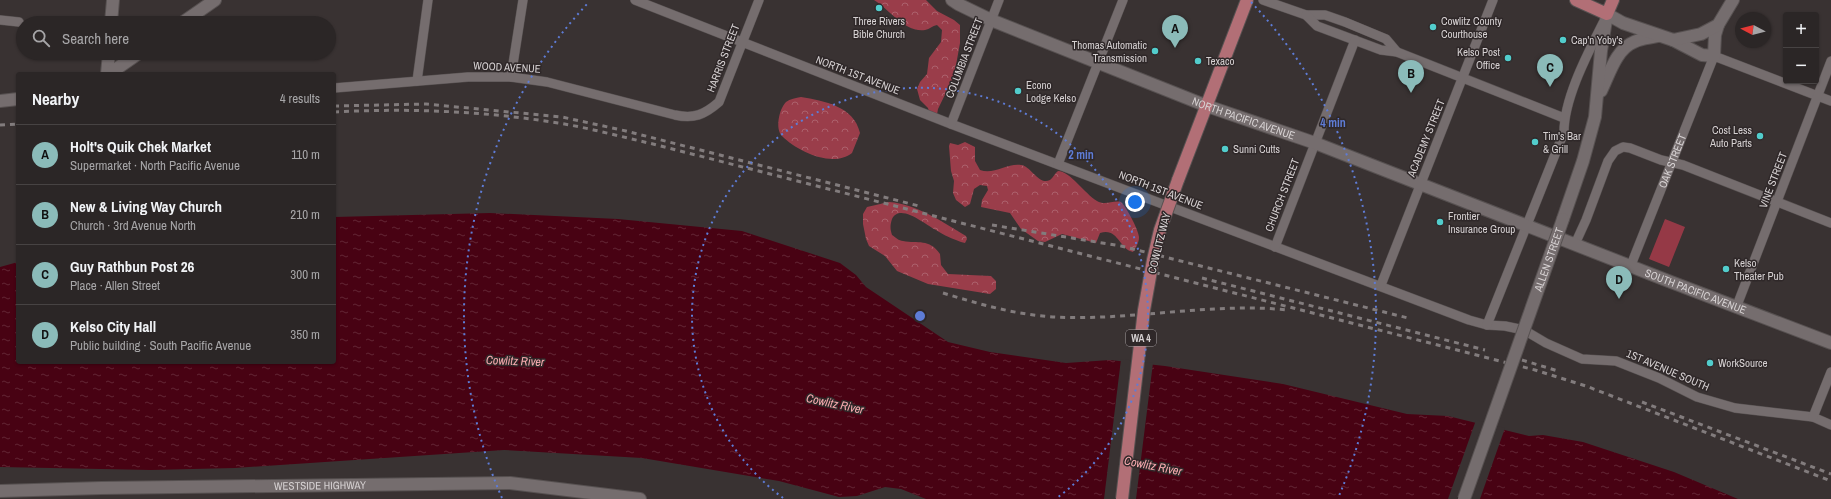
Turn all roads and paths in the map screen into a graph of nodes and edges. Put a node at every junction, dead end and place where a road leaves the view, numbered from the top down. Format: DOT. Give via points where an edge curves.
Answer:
graph roads {
  1 [pos="113,0"];
  2 [pos="215,0"];
  3 [pos="428,0"];
  4 [pos="523,0"];
  5 [pos="635,0"];
  6 [pos="759,0"];
  7 [pos="952,0"];
  8 [pos="999,0"];
  9 [pos="1122,0"];
  10 [pos="1247,0"];
  11 [pos="1263,0"];
  12 [pos="1493,0"];
  13 [pos="1576,0"];
  14 [pos="1613,0"];
  15 [pos="1732,0"];
  16 [pos="1607,14"];
  17 [pos="112,16"];
  18 [pos="192,16"];
  19 [pos="1306,16"];
  20 [pos="0,20"];
  21 [pos="991,20"];
  22 [pos="16,22"];
  23 [pos="1718,25"];
  24 [pos="1660,36"];
  25 [pos="1355,40"];
  26 [pos="1673,40"];
  27 [pos="741,43"];
  28 [pos="1397,52"];
  29 [pos="1714,56"];
  30 [pos="109,60"];
  31 [pos="129,60"];
  32 [pos="1831,61"];
  33 [pos="1098,62"];
  34 [pos="108,72"];
  35 [pos="111,72"];
  36 [pos="511,77"];
  37 [pos="1463,79"];
  38 [pos="417,81"];
  39 [pos="336,88"];
  40 [pos="1817,95"];
  41 [pos="1598,97"];
  42 [pos="16,99"];
  43 [pos="0,101"];
  44 [pos="1831,101"];
  45 [pos="1207,106"];
  46 [pos="675,115"];
  47 [pos="1564,118"];
  48 [pos="951,124"];
  49 [pos="1316,143"];
  50 [pos="1671,162"];
  51 [pos="1058,164"];
  52 [pos="1421,183"];
  53 [pos="1778,202"];
  54 [pos="1831,223"];
  55 [pos="1527,225"];
  56 [pos="1560,239"];
  57 [pos="1575,244"];
  58 [pos="1275,247"];
  59 [pos="1631,265"];
  60 [pos="1380,285"];
  61 [pos="1736,308"];
  62 [pos="1487,325"];
  63 [pos="1524,330"];
  64 [pos="1831,342"];
  65 [pos="1831,372"];
  66 [pos="1812,418"];
  67 [pos="1831,425"];
  68 [pos="0,491"];
  69 [pos="640,499"];
  70 [pos="1122,499"];
  71 [pos="1464,499"];
  1 -- 17 [label="main road"];
  2 -- 18 [label="main road"];
  3 -- 38 [label="street"];
  4 -- 36 [label="street"];
  5 -- 27 [label="street, NORTH 1ST AVENUE"];
  6 -- 27 [label="street, HARRIS STREET"];
  7 -- 21 [label="main road, NORTH PACIFIC AVENUE"];
  8 -- 21 [label="street, COLUMBIA STREET"];
  9 -- 33 [label="street"];
  10 -- 45 [label="main road, COWLITZ WAY / WA 4"];
  11 -- 19 [label="street"];
  12 -- 37 [label="street, ACADEMY STREET"];
  13 -- 16 [label="main road"];
  14 -- 16 [label="main road, ALLEN STREET"];
  15 -- 23 [label="main road"];
  16 -- 24 [label="main road" via="1623,23"];
  16 -- 41 [label="main road, ALLEN STREET"];
  16 -- 47 [label="street, ALLEN STREET" via="1587,56"];
  19 -- 25 [label="street" via="1317,26"];
  19 -- 28 [label="street" via="1326,16 1345,22 1386,39"];
  20 -- 22 [label="street"];
  21 -- 33 [label="main road, NORTH PACIFIC AVENUE"];
  21 -- 48 [label="street, COLUMBIA STREET"];
  23 -- 26 [label="main road" via="1700,34"];
  23 -- 29 [label="main road"];
  24 -- 26 [label="main road"];
  24 -- 41 [label="main road" via="1634,42 1626,47 1618,56"];
  25 -- 28 [label="street" via="1381,50"];
  25 -- 49 [label="street, CHURCH STREET"];
  26 -- 29 [label="main road" via="1702,55"];
  27 -- 46 [label="street, HARRIS STREET" via="719,102 699,116 687,118"];
  27 -- 48 [label="street, NORTH 1ST AVENUE"];
  28 -- 37 [label="street"];
  29 -- 40 [label="street"];
  29 -- 50 [label="street, OAK STREET"];
  30 -- 34 [label="main road"];
  31 -- 35 [label="main road"];
  32 -- 40 [label="street, VINE STREET"];
  33 -- 45 [label="main road, NORTH PACIFIC AVENUE"];
  33 -- 51 [label="street"];
  36 -- 38 [label="street, WOOD AVENUE"];
  36 -- 46 [label="street, WOOD AVENUE" via="547,82"];
  37 -- 47 [label="street"];
  37 -- 52 [label="street, ACADEMY STREET"];
  38 -- 39 [label="street, WOOD AVENUE"];
  40 -- 44 [label="street"];
  40 -- 53 [label="street, VINE STREET"];
  41 -- 71 [label="main road, ALLEN STREET, bridge" via="1590,139"];
  42 -- 43 [label="main road"];
  45 -- 49 [label="main road, NORTH PACIFIC AVENUE"];
  45 -- 70 [label="main road, COWLITZ WAY / WA 4, bridge" via="1160,230 1152,260"];
  47 -- 55 [label="street, ALLEN STREET" via="1564,132"];
  48 -- 51 [label="street, NORTH 1ST AVENUE"];
  49 -- 52 [label="main road, NORTH PACIFIC AVENUE"];
  49 -- 58 [label="street, CHURCH STREET"];
  50 -- 53 [label="street"];
  50 -- 57 [label="street" via="1630,148 1619,148 1608,161"];
  50 -- 59 [label="street, OAK STREET"];
  51 -- 58 [label="street, NORTH 1ST AVENUE"];
  52 -- 55 [label="main road, NORTH PACIFIC AVENUE"];
  52 -- 60 [label="street, ACADEMY STREET"];
  53 -- 54 [label="street"];
  53 -- 61 [label="street, VINE STREET"];
  55 -- 56 [label="main road, NORTH PACIFIC AVENUE"];
  55 -- 62 [label="street, ALLEN STREET"];
  56 -- 57 [label="main road, SOUTH PACIFIC AVENUE"];
  57 -- 59 [label="main road, SOUTH PACIFIC AVENUE"];
  58 -- 60 [label="street, NORTH 1ST AVENUE"];
  59 -- 61 [label="main road, SOUTH PACIFIC AVENUE"];
  60 -- 62 [label="street, NORTH 1ST AVENUE"];
  61 -- 64 [label="main road, SOUTH PACIFIC AVENUE"];
  62 -- 63 [label="street, NORTH 1ST AVENUE"];
  63 -- 66 [label="street, 1ST AVENUE SOUTH" via="1582,359 1616,361 1697,397 1735,408"];
  65 -- 66 [label="street"];
  66 -- 67 [label="street, 1ST AVENUE SOUTH"];
  68 -- 69 [label="main road, WESTSIDE HIGHWAY" via="510,483"];
}
